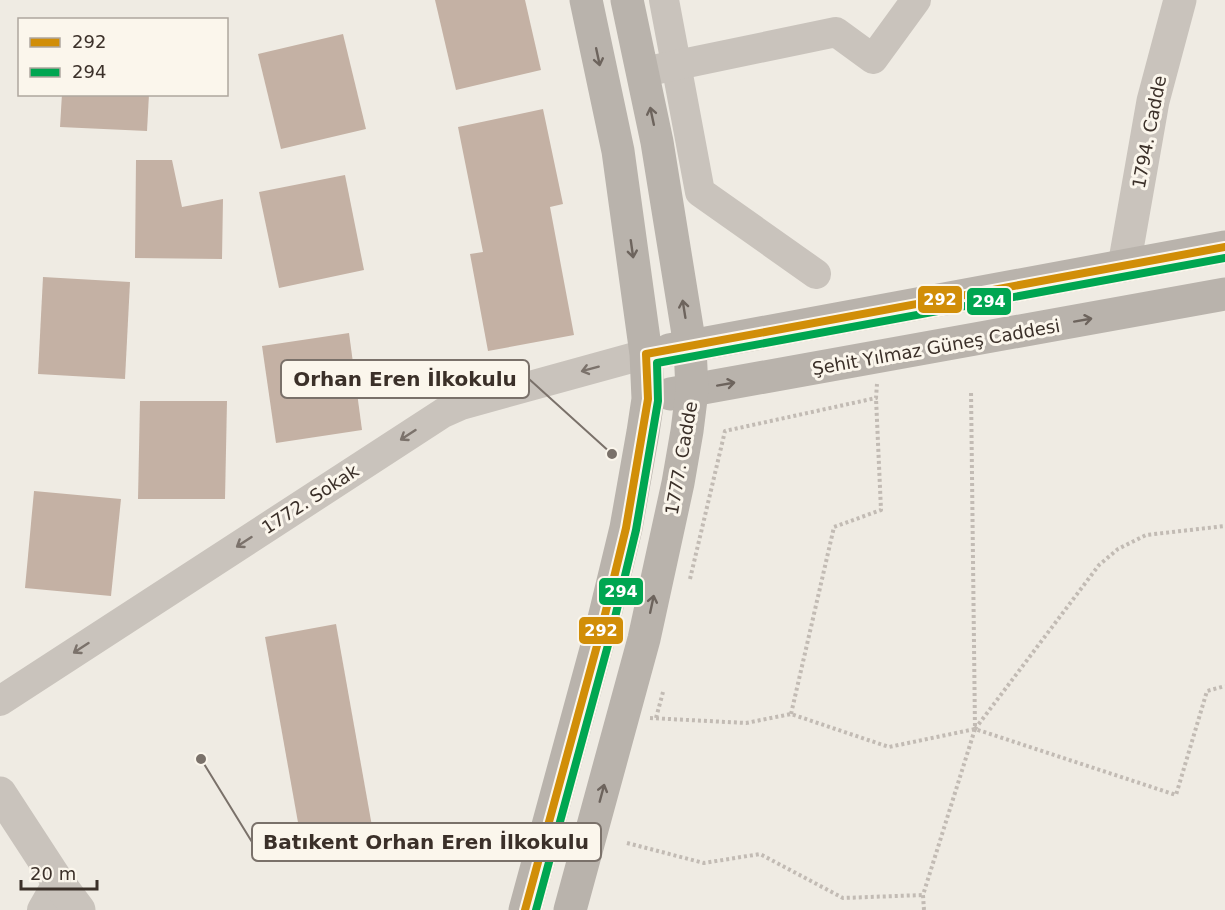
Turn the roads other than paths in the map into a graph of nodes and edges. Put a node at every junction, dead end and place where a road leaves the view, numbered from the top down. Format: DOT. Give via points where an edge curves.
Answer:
graph roads {
  1 [pos="586,0"];
  2 [pos="627,0"];
  3 [pos="664,0"];
  4 [pos="916,0"];
  5 [pos="1180,0"];
  6 [pos="678,66"];
  7 [pos="642,73"];
  8 [pos="1225,248"];
  9 [pos="1124,266"];
  10 [pos="816,274"];
  11 [pos="1225,294"];
  12 [pos="1133,311"];
  13 [pos="690,346"];
  14 [pos="646,354"];
  15 [pos="692,390"];
  16 [pos="648,399"];
  17 [pos="0,700"];
  18 [pos="0,793"];
  19 [pos="58,882"];
  20 [pos="42,910"];
  21 [pos="79,910"];
  22 [pos="525,910"];
  23 [pos="570,910"];
  1 -- 14 [label="main road, one-way" via="618,151"];
  2 -- 7 [label="main road, 1777. Cadde"];
  3 -- 6 [label="street"];
  4 -- 6 [label="street" via="873,59 836,32"];
  5 -- 9 [label="street, 1794. Cadde" via="1153,101"];
  6 -- 7 [label="street"];
  6 -- 10 [label="street" via="700,192"];
  13 -- 7 [label="main road, 1777. Cadde, one-way"];
  8 -- 9 [label="main road"];
  9 -- 12 [label="main road"];
  9 -- 13 [label="main road"];
  11 -- 12 [label="main road, Şehit Yılmaz Güneş Caddesi"];
  15 -- 12 [label="main road, Şehit Yılmaz Güneş Caddesi, one-way"];
  13 -- 14 [label="main road"];
  13 -- 15 [label="main road, 1777. Cadde"];
  14 -- 16 [label="main road"];
  14 -- 17 [label="street, 1772. Sokak, one-way" via="443,413"];
  15 -- 16 [label="main road, Şehit Yılmaz Güneş Caddesi"];
  23 -- 15 [label="main road, 1777. Cadde, one-way" via="644,639 678,483"];
  16 -- 22 [label="main road" via="626,528 601,632"];
  18 -- 19 [label="street"];
  19 -- 20 [label="street"];
  19 -- 21 [label="street"];
}
